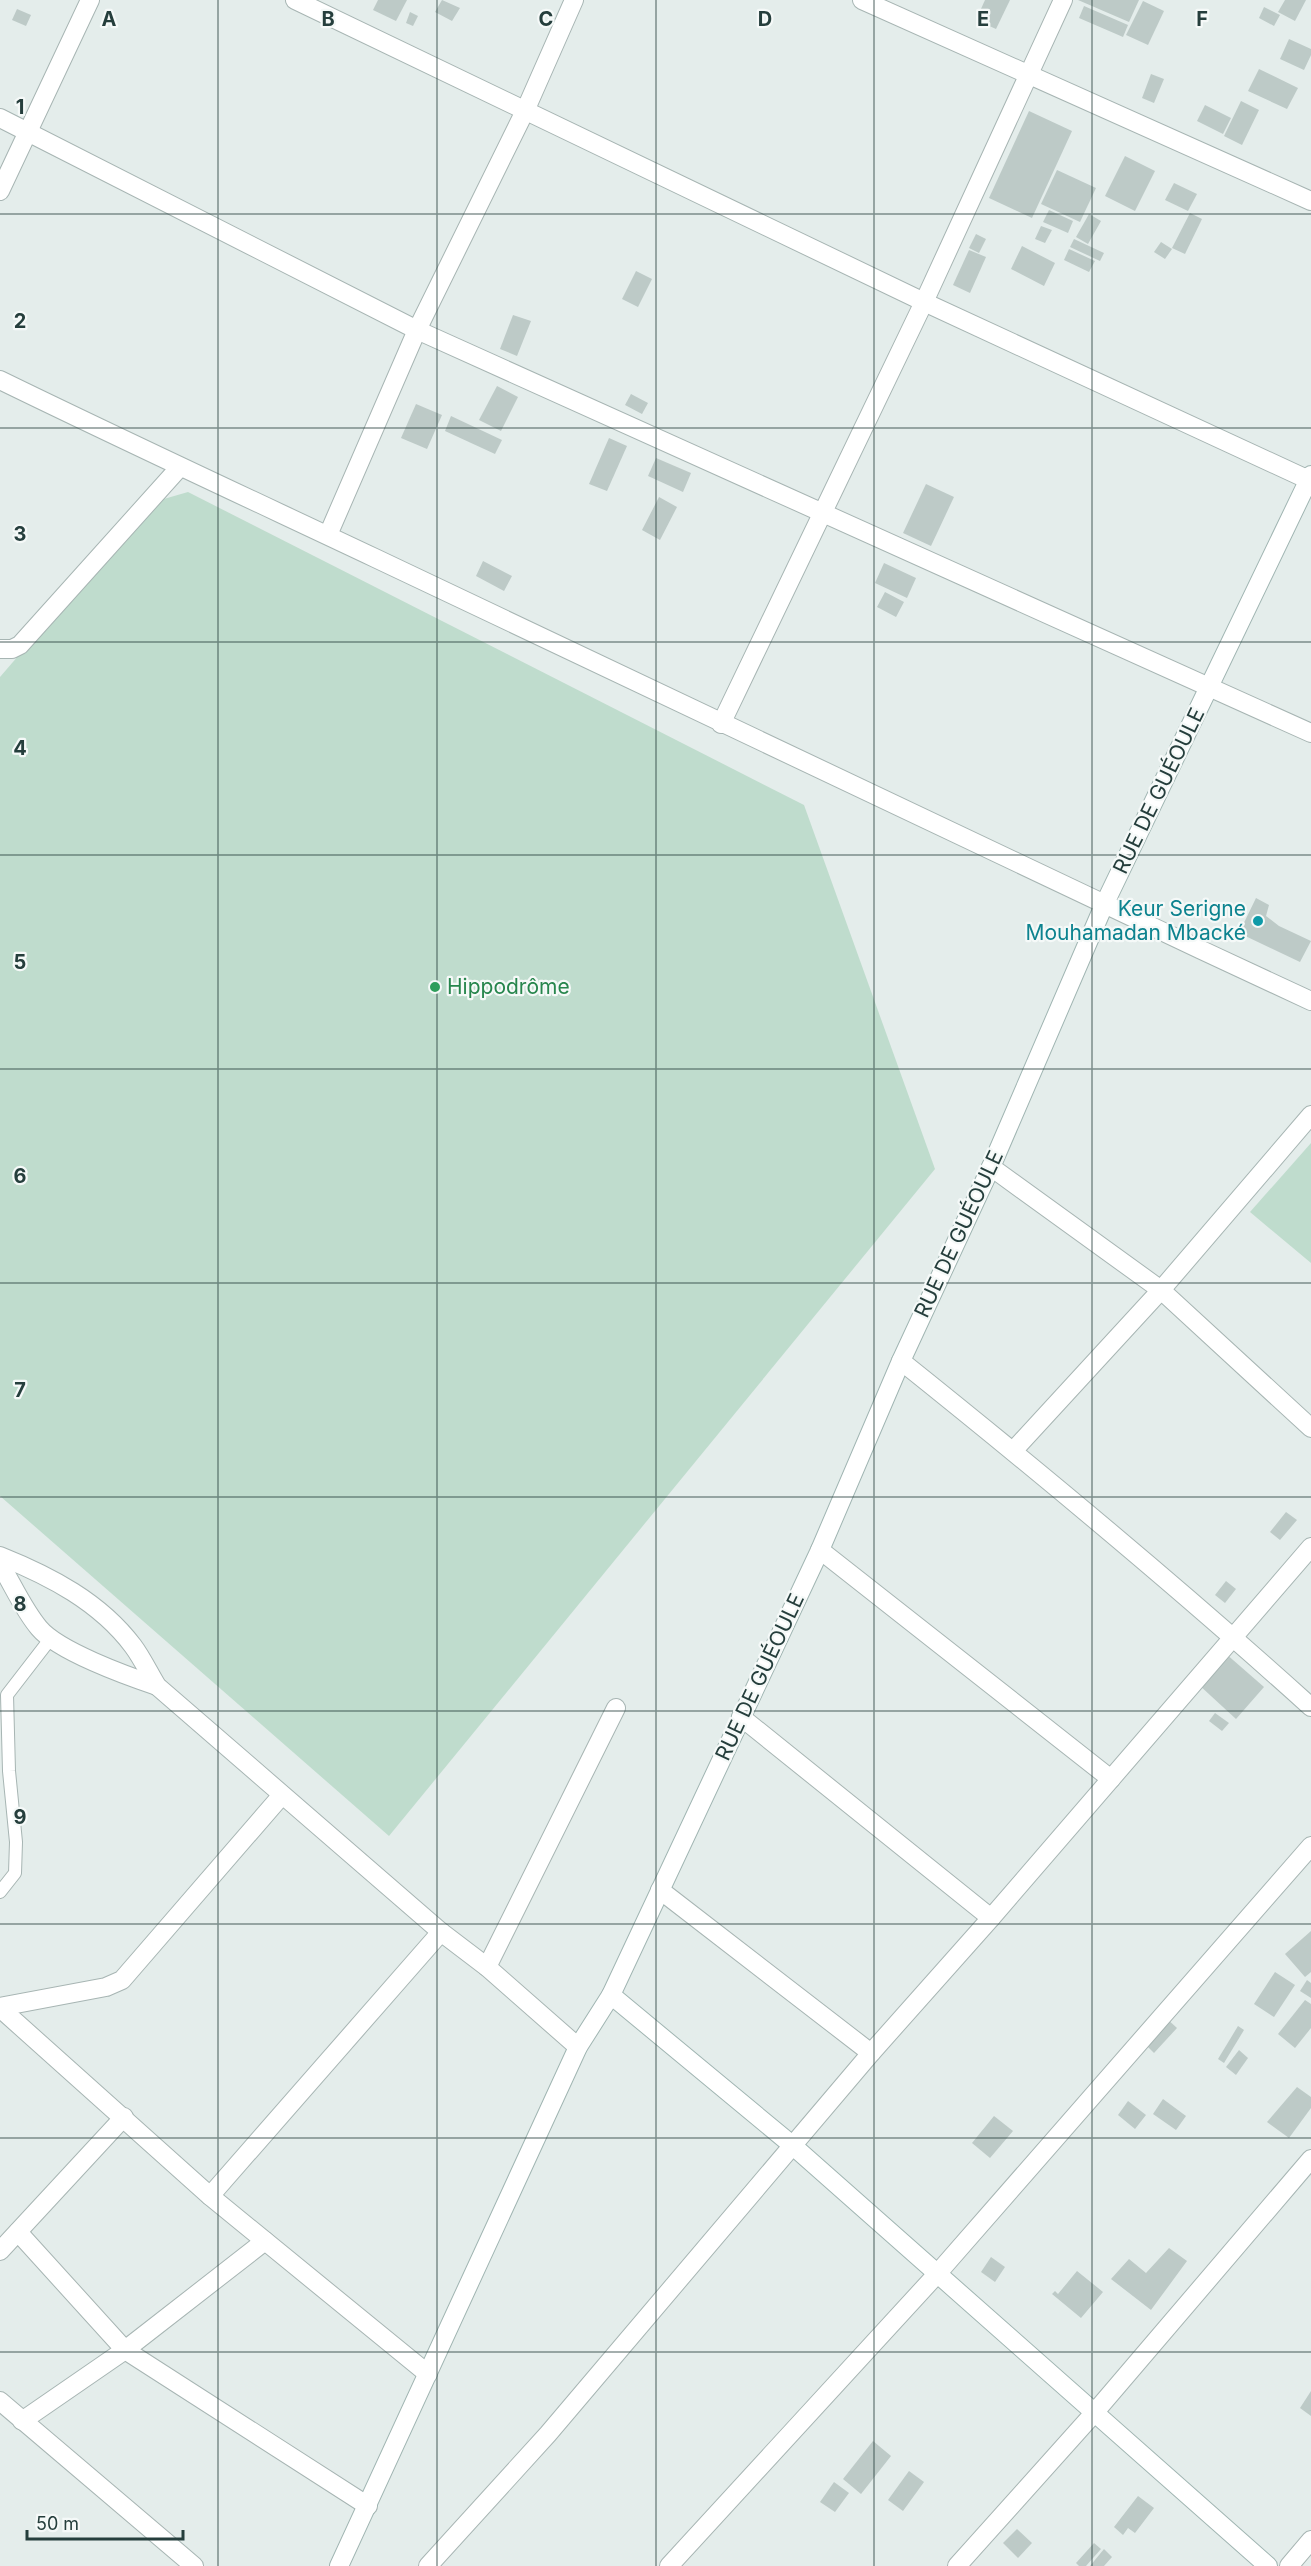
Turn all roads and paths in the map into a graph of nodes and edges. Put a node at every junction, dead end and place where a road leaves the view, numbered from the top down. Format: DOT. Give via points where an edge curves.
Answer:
graph roads {
  1 [pos="90,0"];
  2 [pos="295,0"];
  3 [pos="574,0"];
  4 [pos="862,0"];
  5 [pos="1063,0"];
  6 [pos="1028,75"];
  7 [pos="525,111"];
  8 [pos="0,118"];
  9 [pos="27,130"];
  10 [pos="0,191"];
  11 [pos="1311,201"];
  12 [pos="924,302"];
  13 [pos="417,330"];
  14 [pos="0,380"];
  15 [pos="179,468"];
  16 [pos="1310,478"];
  17 [pos="822,514"];
  18 [pos="328,536"];
  19 [pos="0,649"];
  20 [pos="1209,689"];
  21 [pos="721,724"];
  22 [pos="1311,733"];
  23 [pos="1104,905"];
  24 [pos="1311,1000"];
  25 [pos="1311,1115"];
  26 [pos="991,1167"];
  27 [pos="1161,1290"];
  28 [pos="901,1361"];
  29 [pos="1311,1428"];
  30 [pos="1013,1451"];
  31 [pos="1311,1547"];
  32 [pos="820,1550"];
  33 [pos="0,1556"];
  34 [pos="0,1564"];
  35 [pos="1233,1637"];
  36 [pos="51,1638"];
  37 [pos="157,1686"];
  38 [pos="3,1692"];
  39 [pos="1311,1707"];
  40 [pos="616,1708"];
  41 [pos="741,1717"];
  42 [pos="1111,1779"];
  43 [pos="282,1795"];
  44 [pos="1311,1846"];
  45 [pos="660,1890"];
  46 [pos="0,1892"];
  47 [pos="992,1918"];
  48 [pos="441,1932"];
  49 [pos="487,1967"];
  50 [pos="611,1995"];
  51 [pos="0,2007"];
  52 [pos="578,2047"];
  53 [pos="871,2053"];
  54 [pos="123,2117"];
  55 [pos="792,2145"];
  56 [pos="1311,2159"];
  57 [pos="210,2196"];
  58 [pos="18,2232"];
  59 [pos="264,2241"];
  60 [pos="0,2251"];
  61 [pos="937,2274"];
  62 [pos="125,2350"];
  63 [pos="428,2374"];
  64 [pos="0,2401"];
  65 [pos="1095,2412"];
  66 [pos="22,2421"];
  67 [pos="368,2506"];
  68 [pos="1311,2540"];
  69 [pos="194,2566"];
  70 [pos="339,2566"];
  71 [pos="428,2566"];
  72 [pos="669,2566"];
  73 [pos="957,2566"];
  74 [pos="1268,2566"];
  75 [pos="1289,2566"];
  1 -- 9 [label="street"];
  2 -- 7 [label="street"];
  3 -- 7 [label="street"];
  4 -- 6 [label="street"];
  5 -- 6 [label="street"];
  6 -- 11 [label="street"];
  6 -- 12 [label="street"];
  7 -- 12 [label="street"];
  7 -- 13 [label="street"];
  8 -- 9 [label="street"];
  9 -- 10 [label="street"];
  9 -- 13 [label="street"];
  12 -- 16 [label="street"];
  12 -- 17 [label="street"];
  13 -- 17 [label="street"];
  13 -- 18 [label="street"];
  14 -- 15 [label="street"];
  15 -- 18 [label="street"];
  15 -- 19 [label="street" via="21,645"];
  16 -- 20 [label="street, RUE DE GUÉOULE"];
  17 -- 20 [label="street"];
  17 -- 21 [label="street"];
  18 -- 21 [label="street"];
  20 -- 22 [label="street"];
  20 -- 23 [label="street, RUE DE GUÉOULE"];
  21 -- 23 [label="street"];
  23 -- 24 [label="street"];
  23 -- 26 [label="street, RUE DE GUÉOULE"];
  25 -- 27 [label="street"];
  26 -- 27 [label="street"];
  26 -- 28 [label="street, RUE DE GUÉOULE"];
  27 -- 29 [label="street"];
  27 -- 30 [label="street"];
  28 -- 30 [label="street"];
  28 -- 32 [label="street, RUE DE GUÉOULE"];
  30 -- 35 [label="street"];
  31 -- 35 [label="street"];
  32 -- 41 [label="street, RUE DE GUÉOULE"];
  32 -- 42 [label="street"];
  33 -- 37 [label="street" via="49,1578 95,1607 133,1646"];
  34 -- 36 [label="street" via="40,1630"];
  35 -- 39 [label="street"];
  35 -- 42 [label="street"];
  36 -- 37 [label="street"];
  36 -- 38 [label="lane"];
  37 -- 43 [label="street"];
  38 -- 46 [label="lane" via="16,1842 15,1873"];
  40 -- 49 [label="street"];
  41 -- 45 [label="street, RUE DE GUÉOULE"];
  41 -- 47 [label="street"];
  42 -- 47 [label="street"];
  43 -- 48 [label="street"];
  43 -- 51 [label="street" via="122,1980 106,1987"];
  44 -- 61 [label="street"];
  45 -- 50 [label="street, RUE DE GUÉOULE"];
  45 -- 53 [label="street"];
  47 -- 53 [label="street"];
  48 -- 49 [label="street"];
  48 -- 57 [label="street"];
  49 -- 52 [label="street"];
  50 -- 52 [label="street, RUE DE GUÉOULE"];
  50 -- 55 [label="street"];
  51 -- 54 [label="street"];
  52 -- 63 [label="street, RUE DE GUÉOULE"];
  53 -- 55 [label="street"];
  54 -- 57 [label="street"];
  54 -- 58 [label="street"];
  55 -- 61 [label="street"];
  55 -- 71 [label="street" via="548,2434"];
  56 -- 65 [label="street"];
  57 -- 59 [label="street"];
  58 -- 60 [label="street"];
  58 -- 62 [label="street"];
  59 -- 62 [label="street"];
  59 -- 63 [label="street"];
  61 -- 65 [label="street"];
  61 -- 72 [label="street"];
  62 -- 66 [label="street"];
  62 -- 67 [label="street"];
  63 -- 67 [label="street, RUE DE GUÉOULE"];
  64 -- 66 [label="street"];
  65 -- 73 [label="street"];
  65 -- 74 [label="street"];
  66 -- 69 [label="street"];
  67 -- 70 [label="street, RUE DE GUÉOULE"];
  68 -- 75 [label="street"];
}
